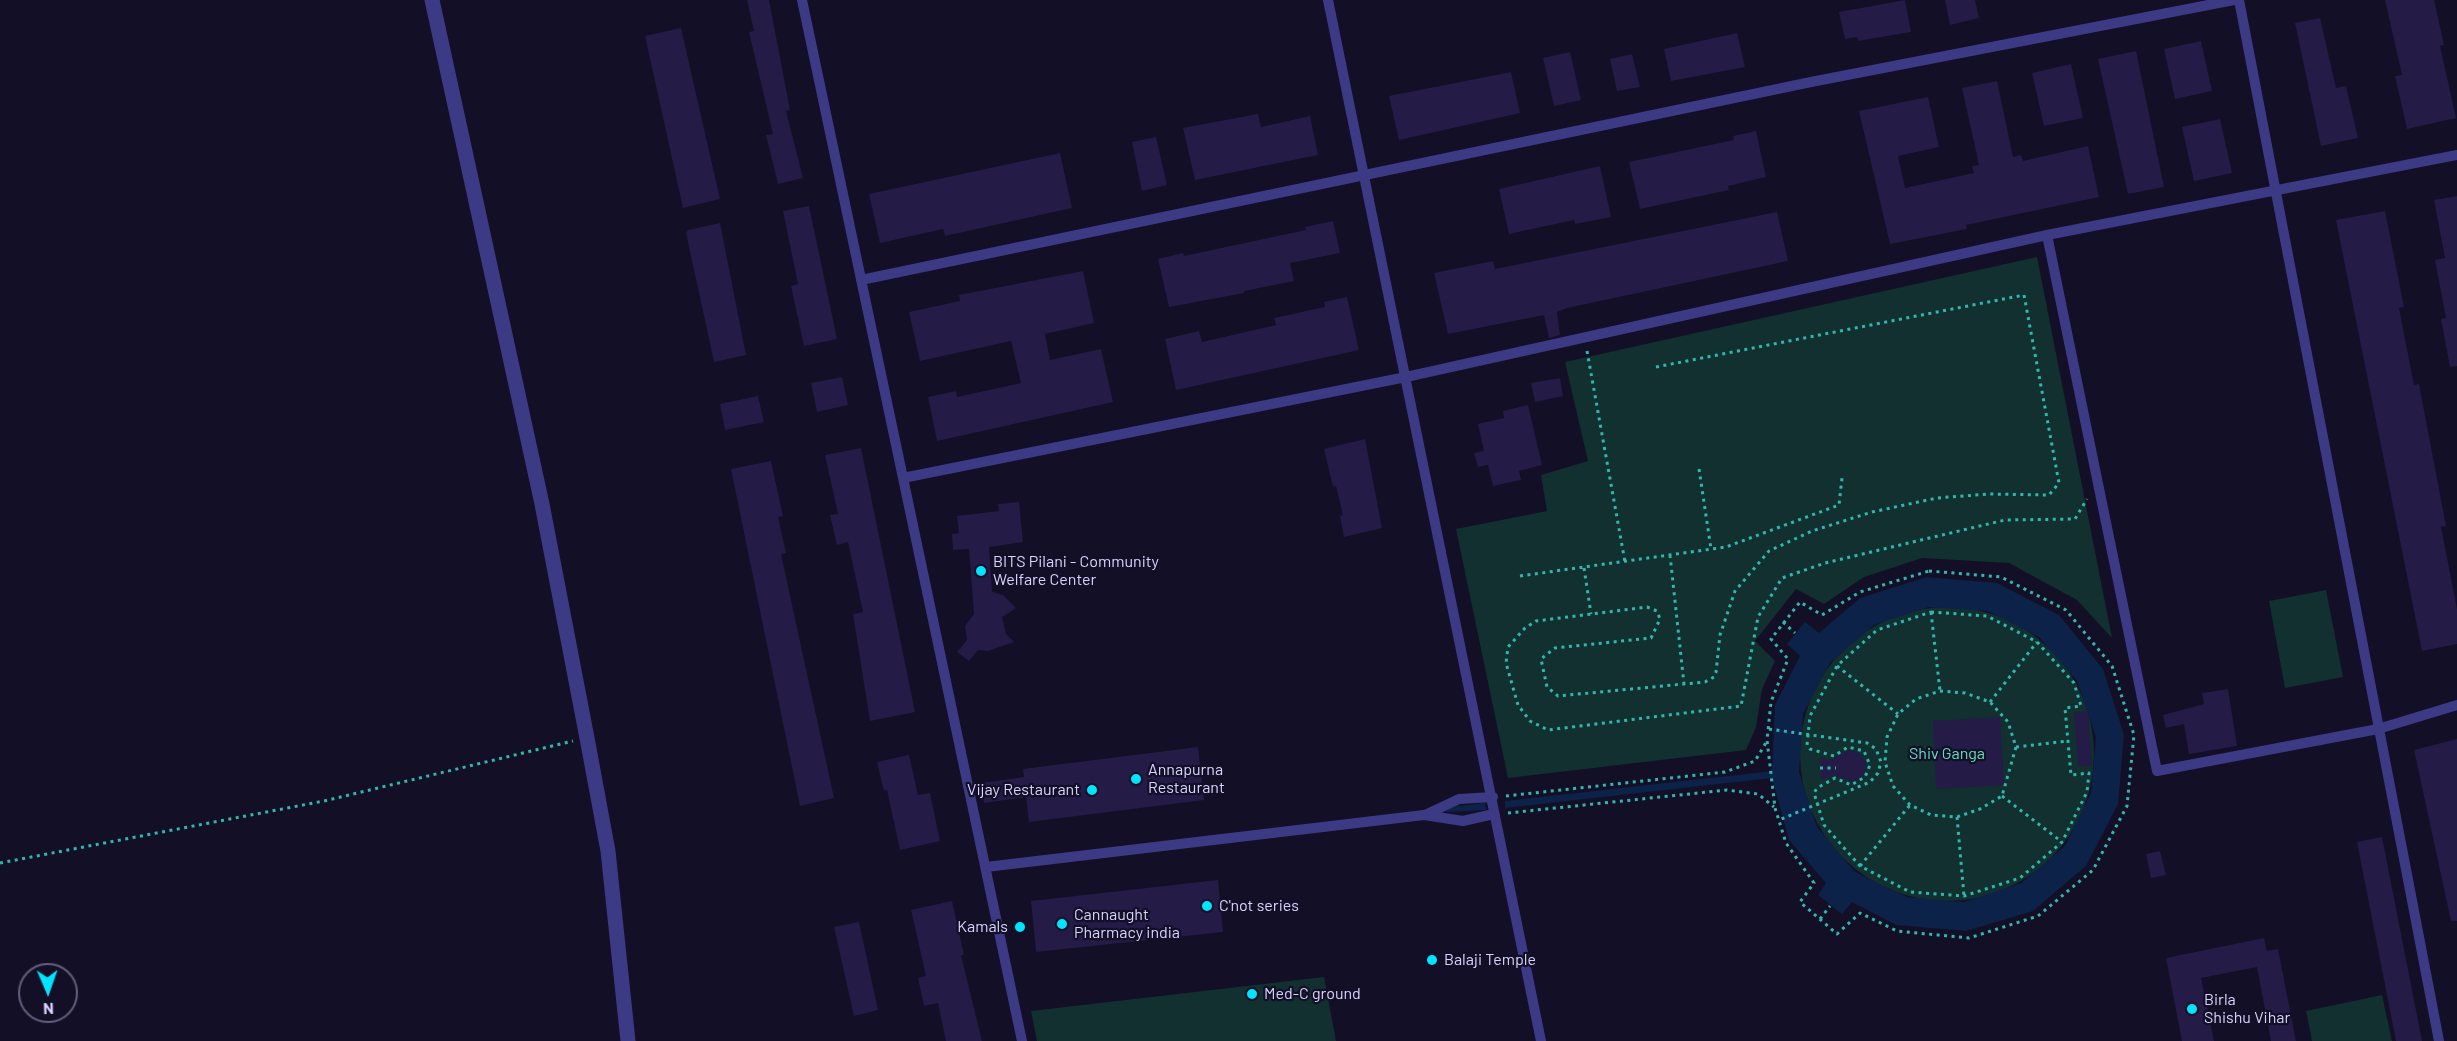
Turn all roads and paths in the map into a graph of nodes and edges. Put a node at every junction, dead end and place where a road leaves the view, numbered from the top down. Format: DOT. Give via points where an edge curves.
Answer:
graph roads {
  1 [pos="432,0"];
  2 [pos="802,0"];
  3 [pos="1328,0"];
  4 [pos="2234,0"];
  5 [pos="2239,0"];
  6 [pos="2457,155"];
  7 [pos="1364,175"];
  8 [pos="2275,191"];
  9 [pos="2047,235"];
  10 [pos="861,280"];
  11 [pos="1584,338"];
  12 [pos="1656,367"];
  13 [pos="1406,377"];
  14 [pos="1699,469"];
  15 [pos="903,478"];
  16 [pos="1842,478"];
  17 [pos="2090,495"];
  18 [pos="1711,549"];
  19 [pos="1670,555"];
  20 [pos="1625,562"];
  21 [pos="1584,567"];
  22 [pos="1520,576"];
  23 [pos="1931,612"];
  24 [pos="1591,614"];
  25 [pos="1783,622"];
  26 [pos="1795,633"];
  27 [pos="2037,642"];
  28 [pos="1837,666"];
  29 [pos="1684,684"];
  30 [pos="1940,691"];
  31 [pos="1990,702"];
  32 [pos="2457,705"];
  33 [pos="1898,714"];
  34 [pos="1769,729"];
  35 [pos="2378,729"];
  36 [pos="1807,734"];
  37 [pos="587,738"];
  38 [pos="1767,740"];
  39 [pos="2068,741"];
  40 [pos="2016,747"];
  41 [pos="1820,768"];
  42 [pos="1836,768"];
  43 [pos="2002,796"];
  44 [pos="1492,797"];
  45 [pos="1817,805"];
  46 [pos="1910,805"];
  47 [pos="1775,807"];
  48 [pos="1494,814"];
  49 [pos="1424,815"];
  50 [pos="1957,817"];
  51 [pos="1779,820"];
  52 [pos="2062,842"];
  53 [pos="0,863"];
  54 [pos="1860,866"];
  55 [pos="986,867"];
  56 [pos="1964,896"];
  57 [pos="1830,906"];
  58 [pos="1820,919"];
  59 [pos="628,1041"];
  60 [pos="1022,1041"];
  61 [pos="1540,1041"];
  62 [pos="2439,1041"];
  1 -- 37 [label="street" via="542,504"];
  2 -- 10 [label="lane"];
  3 -- 7 [label="lane"];
  4 -- 7 [label="lane" via="1811,82"];
  5 -- 8 [label="lane"];
  6 -- 8 [label="lane"];
  7 -- 10 [label="lane"];
  7 -- 13 [label="lane"];
  8 -- 9 [label="lane"];
  8 -- 35 [label="lane"];
  9 -- 11 [label="lane"];
  9 -- 35 [label="lane" via="2157,771"];
  10 -- 15 [label="lane"];
  11 -- 13 [label="lane"];
  11 -- 20 [label="path"];
  12 -- 29 [label="path" via="2024,295 2058,483 2049,495 1947,497 1872,512 1812,531 1770,551 1735,591 1720,635 1714,677"];
  13 -- 15 [label="lane"];
  13 -- 44 [label="lane"];
  14 -- 18 [label="path"];
  15 -- 55 [label="lane"];
  16 -- 18 [label="path" via="1839,505 1726,548"];
  17 -- 24 [label="path" via="2075,519 2005,520 1825,563 1782,578 1758,617 1741,706 1565,730 1548,730 1530,721 1511,686 1506,663 1508,647 1536,621"];
  18 -- 19 [label="path"];
  19 -- 20 [label="path"];
  19 -- 29 [label="path"];
  20 -- 21 [label="path"];
  21 -- 22 [label="path"];
  21 -- 24 [label="path"];
  23 -- 27 [label="path" via="1986,616"];
  23 -- 28 [label="path" via="1878,630"];
  23 -- 30 [label="path"];
  24 -- 29 [label="path" via="1647,607 1657,611 1660,619 1651,638 1555,648 1541,659 1552,693 1558,696"];
  25 -- 26 [label="path"];
  25 -- 34 [label="path" via="1771,639 1788,658 1771,702"];
  25 -- 58 [label="path" via="1800,602 1822,615 1860,592 1929,571 2001,577 2066,610 2112,666 2134,735 2127,806 2093,870 2038,916 1969,938 1897,931 1860,913 1837,934"];
  27 -- 31 [label="path"];
  27 -- 39 [label="path" via="2074,683 2081,706 2064,708"];
  28 -- 33 [label="path"];
  28 -- 36 [label="path" via="1810,716"];
  30 -- 31 [label="path" via="1965,693"];
  30 -- 33 [label="path" via="1917,699"];
  31 -- 40 [label="path" via="2008,722"];
  32 -- 35 [label="lane"];
  33 -- 46 [label="path" via="1887,737 1885,762 1893,786"];
  34 -- 36 [label="path"];
  34 -- 38 [label="path"];
  35 -- 62 [label="lane"];
  36 -- 45 [label="path" via="1867,743 1876,749 1881,762 1870,782"];
  36 -- 45 [label="path" via="1810,749 1834,756 1848,747 1864,751 1870,765 1865,777 1851,785 1835,778 1816,788"];
  37 -- 53 [label="path" via="324,801"];
  37 -- 59 [label="street" via="608,851"];
  38 -- 44 [label="path" via="1755,761 1725,772"];
  38 -- 47 [label="path"];
  39 -- 40 [label="path"];
  39 -- 52 [label="path" via="2071,775 2089,773 2087,792"];
  40 -- 43 [label="path"];
  41 -- 42 [label="path"];
  43 -- 50 [label="path"];
  43 -- 52 [label="path"];
  44 -- 48 [label="lane"];
  44 -- 49 [label="lane" via="1460,799"];
  45 -- 51 [label="path"];
  45 -- 54 [label="path" via="1824,825"];
  46 -- 50 [label="path" via="1931,815"];
  46 -- 54 [label="path"];
  47 -- 48 [label="path" via="1758,794 1727,790"];
  47 -- 51 [label="path"];
  48 -- 49 [label="lane" via="1463,821"];
  48 -- 61 [label="lane"];
  49 -- 55 [label="lane"];
  50 -- 56 [label="path"];
  51 -- 58 [label="path" via="1786,843 1814,883 1800,902"];
  52 -- 56 [label="path" via="2020,878"];
  54 -- 56 [label="path" via="1910,892"];
  55 -- 60 [label="lane"];
  57 -- 58 [label="path"];
}
